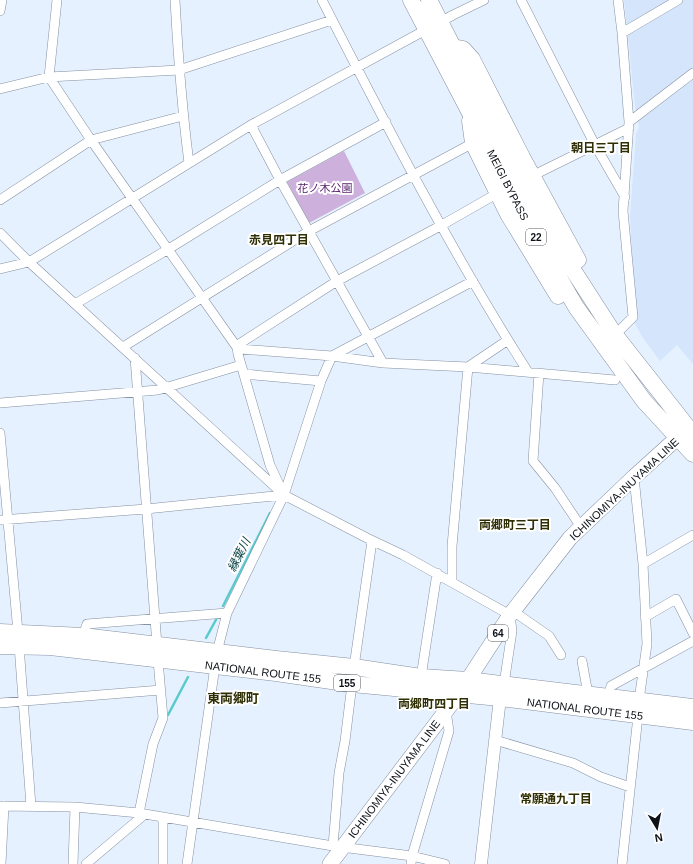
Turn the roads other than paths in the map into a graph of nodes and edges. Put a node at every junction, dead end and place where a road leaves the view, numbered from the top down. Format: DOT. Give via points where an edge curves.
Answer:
graph roads {
  1 [pos="2,0"];
  2 [pos="57,0"];
  3 [pos="175,0"];
  4 [pos="322,0"];
  5 [pos="429,0"];
  6 [pos="484,0"];
  7 [pos="521,0"];
  8 [pos="618,0"];
  9 [pos="678,0"];
  10 [pos="410,2"];
  11 [pos="0,10"];
  12 [pos="332,20"];
  13 [pos="440,22"];
  14 [pos="426,30"];
  15 [pos="622,33"];
  16 [pos="453,47"];
  17 [pos="357,67"];
  18 [pos="179,70"];
  19 [pos="693,74"];
  20 [pos="49,77"];
  21 [pos="0,89"];
  22 [pos="469,111"];
  23 [pos="183,116"];
  24 [pos="386,122"];
  25 [pos="251,125"];
  26 [pos="629,125"];
  27 [pos="91,140"];
  28 [pos="473,143"];
  29 [pos="502,144"];
  30 [pos="595,145"];
  31 [pos="522,157"];
  32 [pos="189,163"];
  33 [pos="414,175"];
  34 [pos="532,176"];
  35 [pos="280,180"];
  36 [pos="498,193"];
  37 [pos="624,197"];
  38 [pos="132,199"];
  39 [pos="0,200"];
  40 [pos="508,214"];
  41 [pos="528,224"];
  42 [pos="442,225"];
  43 [pos="309,231"];
  44 [pos="0,233"];
  45 [pos="167,250"];
  46 [pos="29,262"];
  47 [pos="0,268"];
  48 [pos="337,281"];
  49 [pos="473,281"];
  50 [pos="201,297"];
  51 [pos="591,298"];
  52 [pos="75,304"];
  53 [pos="615,335"];
  54 [pos="368,336"];
  55 [pos="508,340"];
  56 [pos="236,346"];
  57 [pos="123,347"];
  58 [pos="332,356"];
  59 [pos="135,358"];
  60 [pos="382,363"];
  61 [pos="241,365"];
  62 [pos="468,367"];
  63 [pos="528,372"];
  64 [pos="539,373"];
  65 [pos="244,374"];
  66 [pos="615,380"];
  67 [pos="321,381"];
  68 [pos="166,388"];
  69 [pos="137,392"];
  70 [pos="644,401"];
  71 [pos="0,403"];
  72 [pos="688,432"];
  73 [pos="0,433"];
  74 [pos="693,454"];
  75 [pos="634,477"];
  76 [pos="284,495"];
  77 [pos="146,509"];
  78 [pos="4,520"];
  79 [pos="581,527"];
  80 [pos="693,535"];
  81 [pos="372,541"];
  82 [pos="643,564"];
  83 [pos="437,573"];
  84 [pos="452,582"];
  85 [pos="227,613"];
  86 [pos="511,613"];
  87 [pos="645,617"];
  88 [pos="154,619"];
  89 [pos="0,632"];
  90 [pos="693,633"];
  91 [pos="83,636"];
  92 [pos="19,640"];
  93 [pos="693,641"];
  94 [pos="0,646"];
  95 [pos="158,653"];
  96 [pos="561,655"];
  97 [pos="216,659"];
  98 [pos="582,661"];
  99 [pos="354,667"];
  100 [pos="645,667"];
  101 [pos="422,677"];
  102 [pos="468,680"];
  103 [pos="352,684"];
  104 [pos="161,690"];
  105 [pos="502,691"];
  106 [pos="588,694"];
  107 [pos="458,695"];
  108 [pos="608,697"];
  109 [pos="23,701"];
  110 [pos="0,703"];
  111 [pos="693,707"];
  112 [pos="639,708"];
  113 [pos="446,711"];
  114 [pos="693,722"];
  115 [pos="495,740"];
  116 [pos="630,787"];
  117 [pos="2,806"];
  118 [pos="31,806"];
  119 [pos="75,807"];
  120 [pos="142,814"];
  121 [pos="163,817"];
  122 [pos="193,823"];
  123 [pos="337,846"];
  124 [pos="411,860"];
  125 [pos="1,864"];
  126 [pos="73,864"];
  127 [pos="86,864"];
  128 [pos="163,864"];
  129 [pos="187,864"];
  130 [pos="330,864"];
  131 [pos="445,864"];
  132 [pos="481,864"];
  133 [pos="622,864"];
  1 -- 11 [label="street"];
  2 -- 20 [label="street"];
  3 -- 18 [label="street"];
  4 -- 12 [label="street"];
  5 -- 13 [label="highway, MEIGI BYPASS / 22"];
  6 -- 13 [label="street"];
  7 -- 30 [label="street"];
  8 -- 15 [label="street"];
  9 -- 15 [label="street"];
  10 -- 14 [label="highway, MEIGI BYPASS / 22"];
  12 -- 17 [label="street"];
  12 -- 18 [label="street"];
  13 -- 14 [label="street"];
  13 -- 16 [label="highway, MEIGI BYPASS / 22"];
  14 -- 17 [label="street"];
  14 -- 22 [label="highway, MEIGI BYPASS / 22"];
  15 -- 26 [label="street"];
  16 -- 29 [label="highway, MEIGI BYPASS / 22"];
  16 -- 31 [label="highway, 22" via="463,49 472,59"];
  17 -- 24 [label="street"];
  17 -- 25 [label="street"];
  18 -- 20 [label="street"];
  18 -- 23 [label="street"];
  19 -- 26 [label="street"];
  20 -- 21 [label="street"];
  20 -- 27 [label="street"];
  22 -- 28 [label="highway, 22"];
  22 -- 41 [label="highway, MEIGI BYPASS / 22"];
  23 -- 27 [label="street"];
  23 -- 32 [label="street"];
  24 -- 33 [label="street"];
  24 -- 35 [label="street"];
  25 -- 32 [label="street"];
  25 -- 35 [label="street"];
  26 -- 30 [label="street"];
  26 -- 37 [label="street"];
  27 -- 38 [label="street"];
  27 -- 39 [label="street"];
  28 -- 33 [label="street"];
  28 -- 36 [label="highway, 22"];
  29 -- 31 [label="highway"];
  29 -- 51 [label="highway, MEIGI BYPASS / 22" via="544,225"];
  30 -- 34 [label="street"];
  30 -- 37 [label="street"];
  31 -- 34 [label="highway, 22"];
  32 -- 38 [label="street"];
  33 -- 42 [label="street"];
  33 -- 43 [label="street"];
  34 -- 51 [label="highway, 22" via="584,270"];
  35 -- 43 [label="street"];
  35 -- 45 [label="street"];
  36 -- 40 [label="highway, 22"];
  36 -- 42 [label="street"];
  37 -- 53 [label="street" via="623,211 633,317"];
  38 -- 45 [label="street"];
  38 -- 46 [label="street"];
  40 -- 41 [label="highway"];
  40 -- 66 [label="highway, 22" via="566,310"];
  41 -- 70 [label="highway, MEIGI BYPASS / 22" via="576,307"];
  42 -- 48 [label="street"];
  42 -- 49 [label="street"];
  43 -- 48 [label="street"];
  43 -- 50 [label="street"];
  44 -- 46 [label="street"];
  45 -- 50 [label="street"];
  45 -- 52 [label="street"];
  46 -- 47 [label="street"];
  46 -- 52 [label="street"];
  48 -- 54 [label="street"];
  48 -- 56 [label="street"];
  49 -- 54 [label="street"];
  49 -- 55 [label="street"];
  50 -- 56 [label="street"];
  50 -- 57 [label="street"];
  51 -- 53 [label="highway, MEIGI BYPASS / 22"];
  52 -- 57 [label="street"];
  53 -- 72 [label="highway, MEIGI BYPASS / 22"];
  54 -- 58 [label="street"];
  54 -- 60 [label="street"];
  55 -- 62 [label="street"];
  55 -- 63 [label="street"];
  56 -- 58 [label="street" via="240,350"];
  56 -- 61 [label="street"];
  57 -- 59 [label="street"];
  58 -- 60 [label="street"];
  58 -- 67 [label="street"];
  59 -- 68 [label="street"];
  59 -- 69 [label="street"];
  60 -- 62 [label="street"];
  61 -- 65 [label="street"];
  61 -- 68 [label="street"];
  62 -- 63 [label="street"];
  62 -- 84 [label="street" via="452,546"];
  63 -- 64 [label="street"];
  64 -- 66 [label="street"];
  64 -- 79 [label="street" via="533,461"];
  65 -- 67 [label="street"];
  65 -- 76 [label="street" via="270,465"];
  66 -- 70 [label="highway, 22" via="625,390"];
  67 -- 76 [label="street"];
  68 -- 69 [label="street"];
  68 -- 76 [label="street"];
  69 -- 71 [label="street"];
  69 -- 77 [label="street"];
  70 -- 72 [label="highway, MEIGI BYPASS / 22"];
  72 -- 74 [label="highway, MEIGI BYPASS / 22"];
  72 -- 75 [label="main road, ICHINOMIYA-INUYAMA LINE / 64"];
  73 -- 78 [label="street"];
  75 -- 79 [label="main road, ICHINOMIYA-INUYAMA LINE / 64"];
  75 -- 82 [label="street"];
  76 -- 77 [label="street"];
  76 -- 81 [label="street"];
  76 -- 85 [label="street"];
  77 -- 78 [label="street"];
  77 -- 88 [label="street"];
  78 -- 92 [label="street"];
  79 -- 86 [label="main road, ICHINOMIYA-INUYAMA LINE / 64"];
  80 -- 82 [label="street"];
  81 -- 83 [label="street" via="403,554"];
  81 -- 99 [label="street"];
  82 -- 87 [label="street"];
  83 -- 84 [label="street"];
  83 -- 101 [label="street"];
  84 -- 86 [label="street"];
  85 -- 88 [label="street"];
  85 -- 97 [label="street"];
  86 -- 96 [label="street" via="549,636"];
  86 -- 102 [label="main road, ICHINOMIYA-INUYAMA LINE / 64"];
  86 -- 105 [label="street" via="512,631"];
  87 -- 90 [label="street" via="676,599"];
  87 -- 100 [label="street"];
  88 -- 91 [label="street" via="87,624"];
  88 -- 95 [label="street"];
  89 -- 92 [label="highway, NATIONAL ROUTE 155 / 155"];
  91 -- 92 [label="highway, NATIONAL ROUTE 155 / 155"];
  91 -- 95 [label="highway, NATIONAL ROUTE 155 / 155"];
  92 -- 94 [label="highway, NATIONAL ROUTE 155 / 155"];
  92 -- 95 [label="highway, NATIONAL ROUTE 155 / 155" via="50,648"];
  92 -- 109 [label="street"];
  93 -- 100 [label="street"];
  95 -- 97 [label="highway, NATIONAL ROUTE 155 / 155"];
  95 -- 104 [label="street"];
  97 -- 99 [label="highway, NATIONAL ROUTE 155 / 155"];
  97 -- 103 [label="highway, NATIONAL ROUTE 155 / 155"];
  97 -- 122 [label="street"];
  98 -- 106 [label="street"];
  99 -- 101 [label="highway, NATIONAL ROUTE 155 / 155"];
  100 -- 108 [label="street" via="611,686"];
  100 -- 112 [label="street"];
  101 -- 102 [label="highway, NATIONAL ROUTE 155 / 155"];
  102 -- 105 [label="highway, NATIONAL ROUTE 155 / 155"];
  102 -- 107 [label="main road, ICHINOMIYA-INUYAMA LINE / 64"];
  103 -- 107 [label="highway, NATIONAL ROUTE 155 / 155"];
  103 -- 123 [label="street" via="346,741 339,773"];
  104 -- 109 [label="street"];
  104 -- 120 [label="street" via="163,718 153,744"];
  105 -- 106 [label="highway, NATIONAL ROUTE 155 / 155"];
  105 -- 107 [label="highway, NATIONAL ROUTE 155 / 155"];
  105 -- 112 [label="highway, NATIONAL ROUTE 155 / 155"];
  105 -- 115 [label="street"];
  106 -- 108 [label="highway, NATIONAL ROUTE 155 / 155"];
  107 -- 113 [label="main road, ICHINOMIYA-INUYAMA LINE / 64"];
  108 -- 112 [label="highway, NATIONAL ROUTE 155 / 155"];
  109 -- 110 [label="street"];
  109 -- 118 [label="street"];
  111 -- 112 [label="highway, NATIONAL ROUTE 155 / 155"];
  112 -- 114 [label="highway, NATIONAL ROUTE 155 / 155"];
  112 -- 116 [label="street"];
  113 -- 123 [label="main road, ICHINOMIYA-INUYAMA LINE / 64"];
  113 -- 124 [label="street" via="448,731"];
  115 -- 116 [label="street" via="573,763 601,777"];
  115 -- 132 [label="street"];
  116 -- 133 [label="street"];
  117 -- 118 [label="street"];
  117 -- 125 [label="street"];
  118 -- 119 [label="street"];
  119 -- 120 [label="street"];
  119 -- 126 [label="street"];
  120 -- 121 [label="street"];
  120 -- 127 [label="street"];
  121 -- 122 [label="street"];
  121 -- 128 [label="street"];
  122 -- 123 [label="street"];
  122 -- 129 [label="street"];
  123 -- 124 [label="street"];
  123 -- 130 [label="main road, ICHINOMIYA-INUYAMA LINE / 64"];
  124 -- 131 [label="street"];
}
